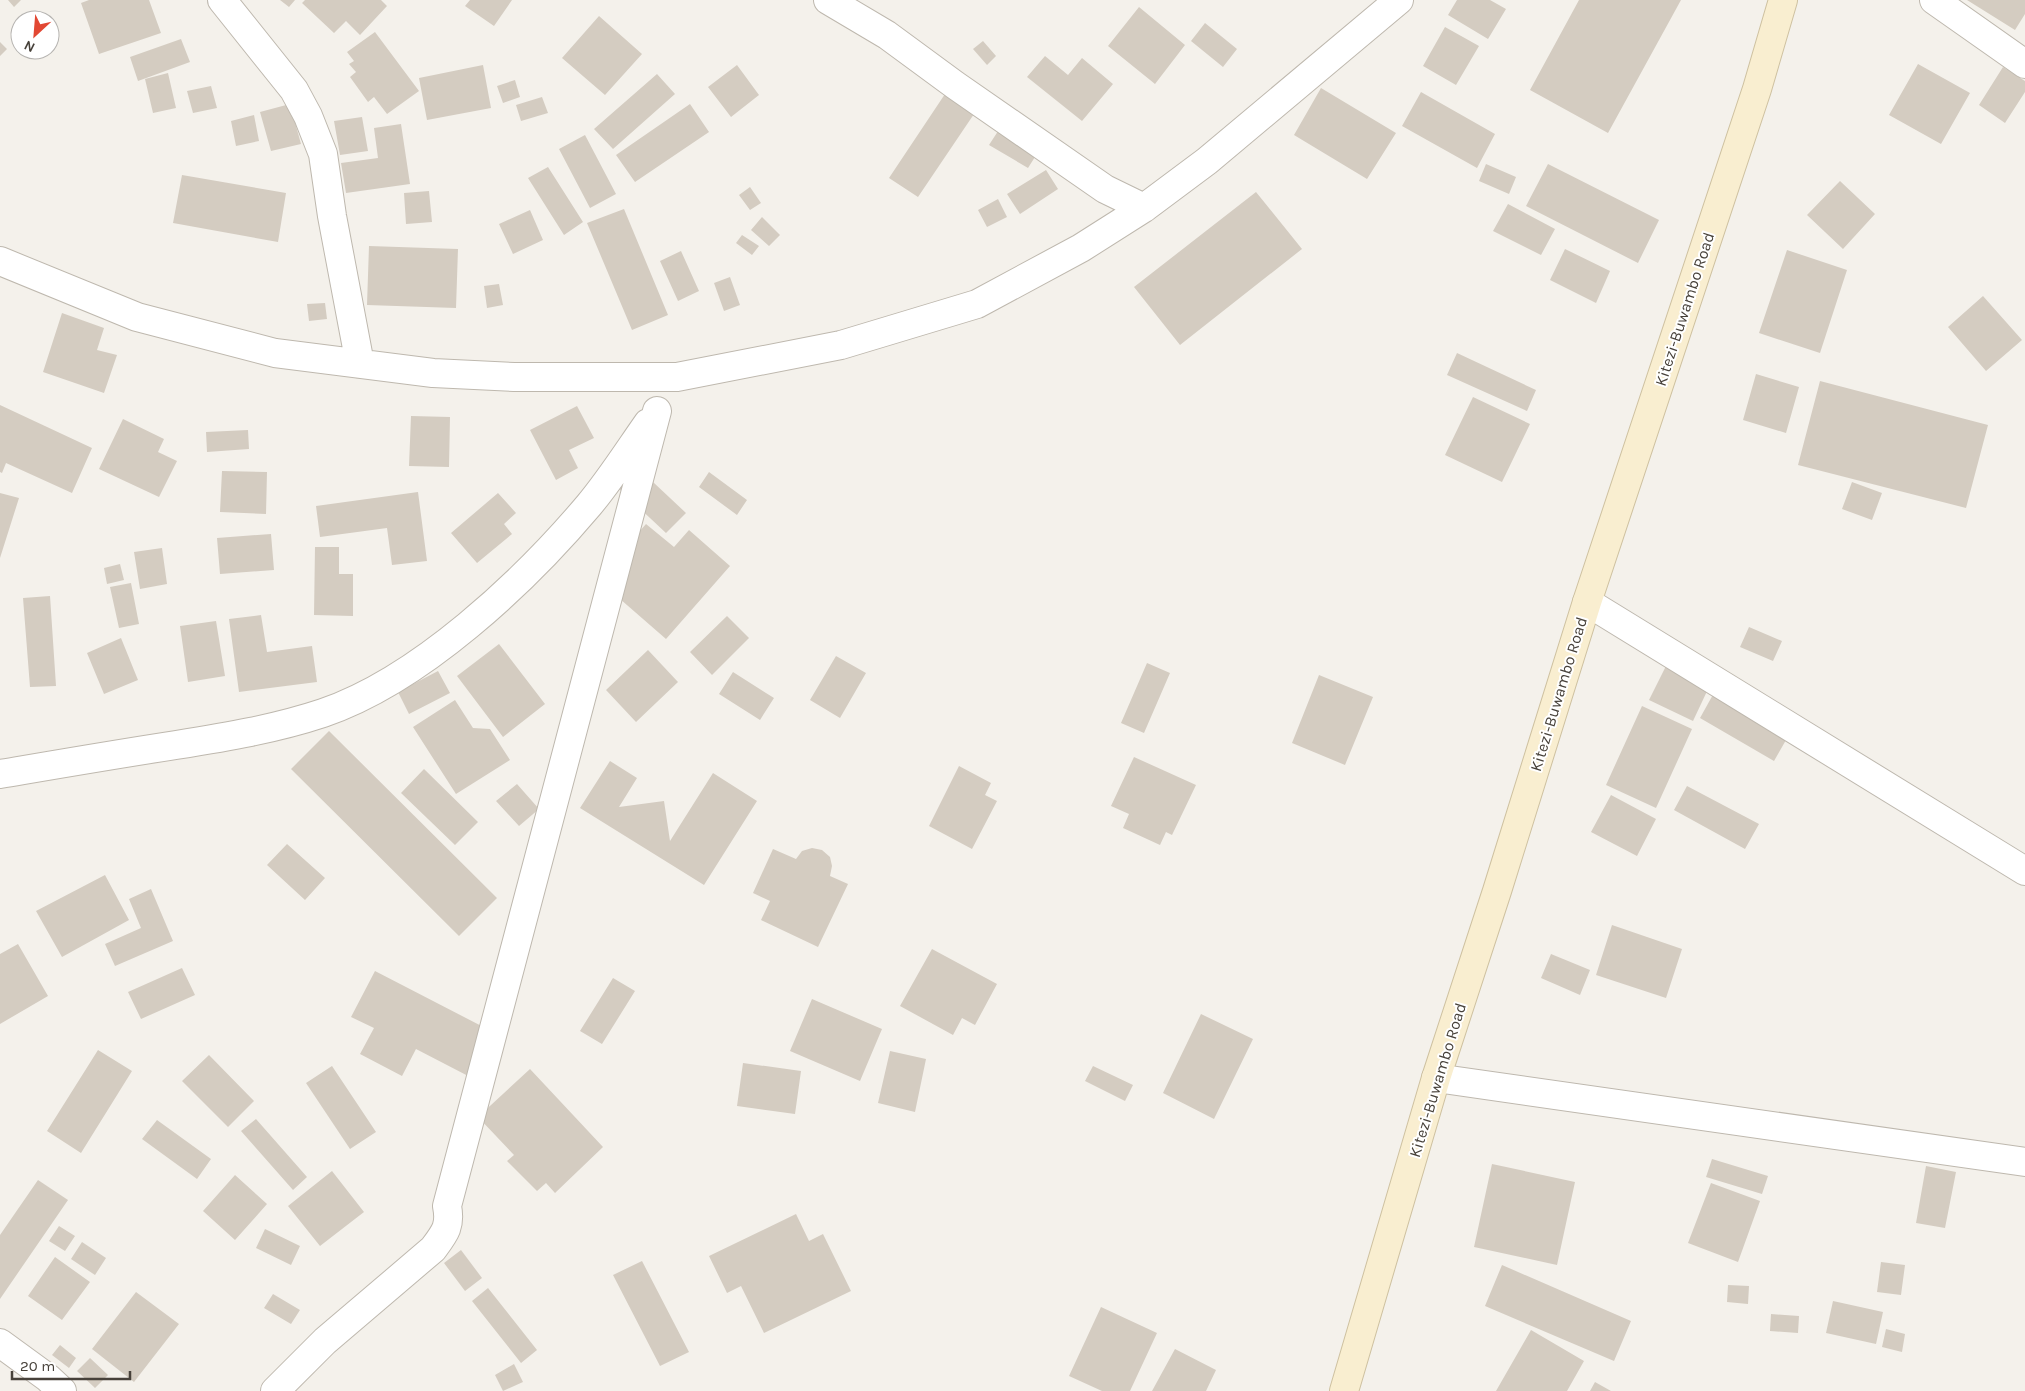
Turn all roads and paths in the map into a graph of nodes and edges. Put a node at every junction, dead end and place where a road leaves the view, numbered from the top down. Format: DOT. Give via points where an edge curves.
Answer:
graph roads {
  1 [pos="222,0"];
  2 [pos="828,0"];
  3 [pos="1399,0"];
  4 [pos="1783,0"];
  5 [pos="1934,0"];
  6 [pos="2025,64"];
  7 [pos="1144,208"];
  8 [pos="0,261"];
  9 [pos="360,364"];
  10 [pos="677,377"];
  11 [pos="657,411"];
  12 [pos="1587,602"];
  13 [pos="0,774"];
  14 [pos="2025,871"];
  15 [pos="1436,1078"];
  16 [pos="2025,1162"];
  17 [pos="0,1343"];
  18 [pos="62,1391"];
  19 [pos="276,1391"];
  20 [pos="1344,1391"];
  1 -- 9 [label="street" via="294,90 323,154"];
  2 -- 7 [label="street" via="887,35 1106,189"];
  3 -- 7 [label="street" via="1207,161"];
  4 -- 12 [label="street, Kitezi-Buwambo Road" via="1757,89"];
  5 -- 6 [label="street"];
  7 -- 10 [label="street" via="1081,248 977,304 841,345"];
  8 -- 9 [label="street" via="137,317 275,353"];
  9 -- 10 [label="street" via="433,373 514,377"];
  10 -- 11 [label="street"];
  11 -- 13 [label="street" via="590,504 537,562 481,614 430,655 372,693 324,713 275,728"];
  11 -- 19 [label="street" via="447,1206 447,1230 433,1249 325,1341"];
  12 -- 14 [label="street"];
  12 -- 15 [label="street, Kitezi-Buwambo Road"];
  15 -- 16 [label="street"];
  15 -- 20 [label="street, Kitezi-Buwambo Road"];
  17 -- 18 [label="street"];
}
